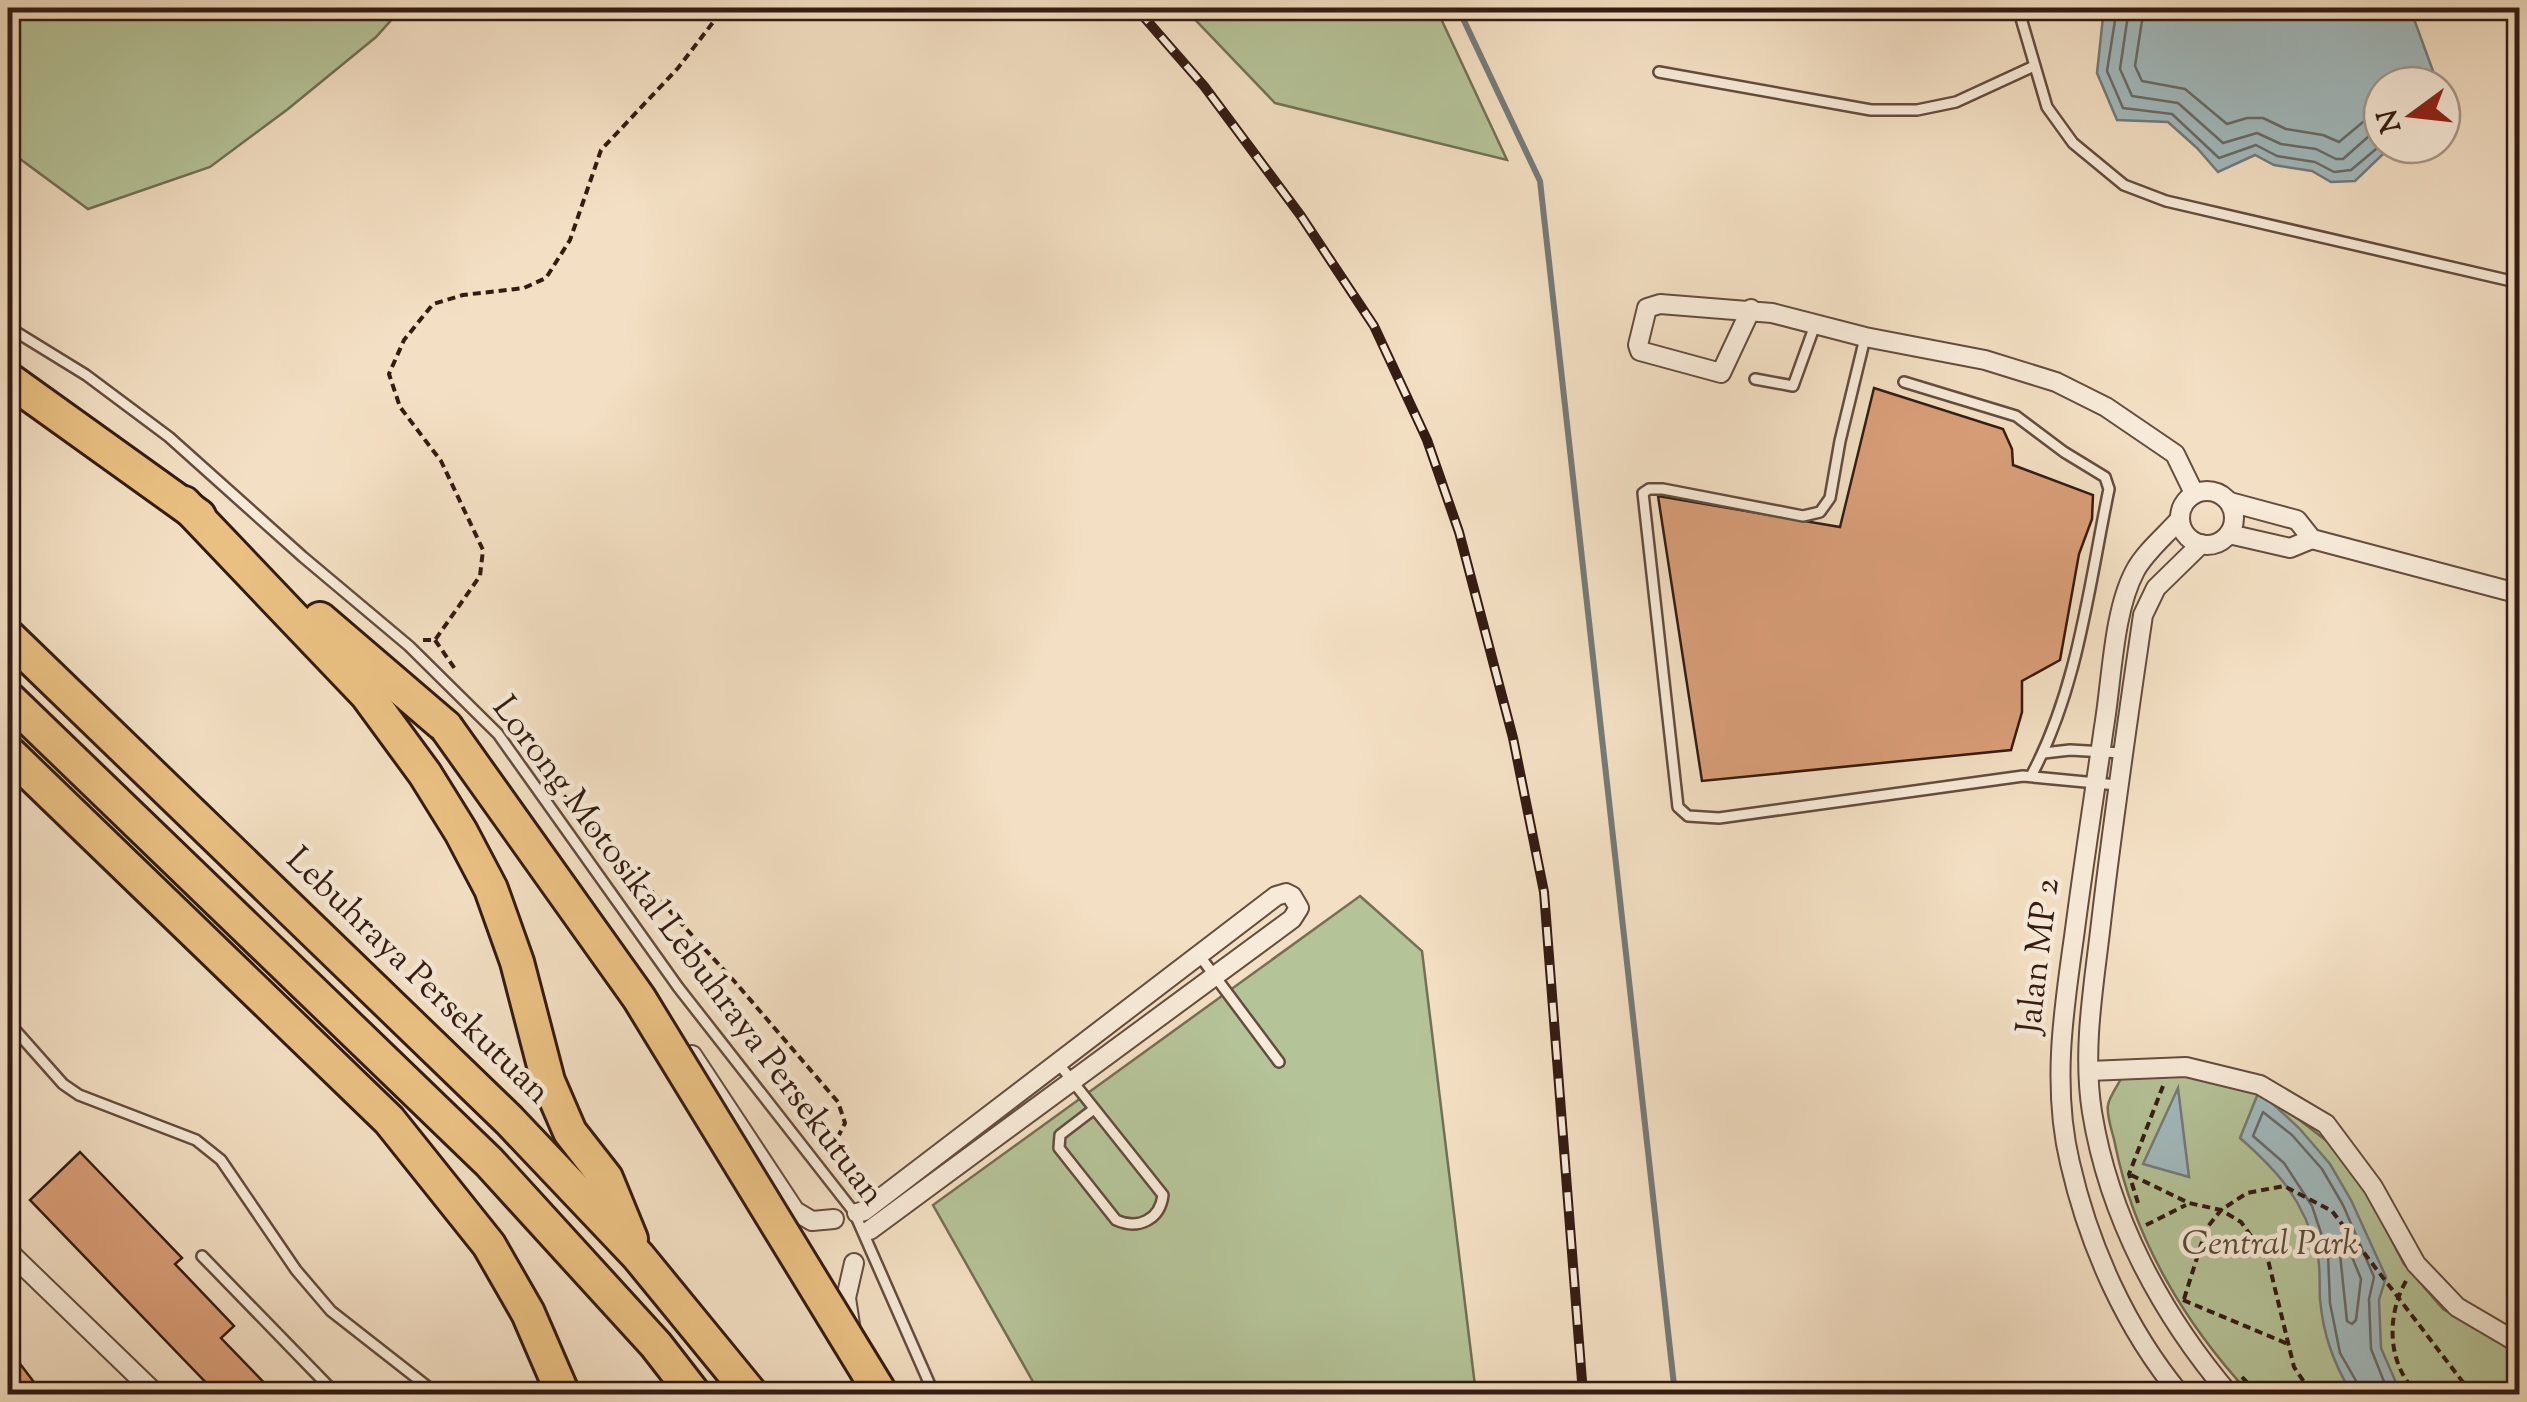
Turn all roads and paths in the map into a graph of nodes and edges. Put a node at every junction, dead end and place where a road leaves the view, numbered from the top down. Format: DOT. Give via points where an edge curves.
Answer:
graph roads {
  1 [pos="724,8"];
  2 [pos="2018,8"];
  3 [pos="2034,66"];
  4 [pos="1659,72"];
  5 [pos="2520,283"];
  6 [pos="1750,310"];
  7 [pos="1815,325"];
  8 [pos="8,328"];
  9 [pos="1865,337"];
  10 [pos="8,379"];
  11 [pos="1754,379"];
  12 [pos="1904,382"];
  13 [pos="2194,493"];
  14 [pos="2230,502"];
  15 [pos="184,503"];
  16 [pos="2180,519"];
  17 [pos="2229,534"];
  18 [pos="2312,539"];
  19 [pos="2202,544"];
  20 [pos="2520,594"];
  21 [pos="8,636"];
  22 [pos="435,640"];
  23 [pos="409,646"];
  24 [pos="456,671"];
  25 [pos="389,679"];
  26 [pos="8,698"];
  27 [pos="8,752"];
  28 [pos="2100,752"];
  29 [pos="2122,752"];
  30 [pos="2044,753"];
  31 [pos="2031,776"];
  32 [pos="2094,785"];
  33 [pos="2120,785"];
  34 [pos="556,787"];
  35 [pos="1199,954"];
  36 [pos="1215,975"];
  37 [pos="8,1022"];
  38 [pos="1058,1062"];
  39 [pos="1280,1062"];
  40 [pos="2170,1068"];
  41 [pos="2089,1071"];
  42 [pos="1071,1081"];
  43 [pos="1094,1109"];
  44 [pos="840,1135"];
  45 [pos="2128,1174"];
  46 [pos="2189,1203"];
  47 [pos="2140,1208"];
  48 [pos="2220,1210"];
  49 [pos="857,1213"];
  50 [pos="834,1219"];
  51 [pos="2146,1225"];
  52 [pos="870,1230"];
  53 [pos="8,1251"];
  54 [pos="202,1256"];
  55 [pos="638,1256"];
  56 [pos="854,1262"];
  57 [pos="2416,1264"];
  58 [pos="2176,1286"];
  59 [pos="2396,1298"];
  60 [pos="2184,1300"];
  61 [pos="2194,1315"];
  62 [pos="2288,1344"];
  63 [pos="2520,1344"];
  64 [pos="2233,1368"];
  65 [pos="156,1394"];
  66 [pos="336,1394"];
  67 [pos="437,1394"];
  68 [pos="563,1394"];
  69 [pos="694,1394"];
  70 [pos="750,1394"];
  71 [pos="878,1394"];
  72 [pos="934,1394"];
  73 [pos="2180,1394"];
  74 [pos="2229,1394"];
  75 [pos="2258,1394"];
  76 [pos="2312,1394"];
  77 [pos="2418,1394"];
  78 [pos="2472,1394"];
  1 -- 22 [label="path" via="602,150 570,240 546,278 433,304 404,340 389,374 400,407 441,460 483,550 480,576"];
  2 -- 3 [label="lane"];
  3 -- 4 [label="lane" via="1956,102 1917,110 1872,110"];
  3 -- 5 [label="lane" via="2047,107 2074,143 2124,185 2166,201"];
  6 -- 6 [label="street" via="1654,304 1647,308 1640,352 1721,373"];
  6 -- 7 [label="street"];
  7 -- 9 [label="street"];
  7 -- 11 [label="lane" via="1793,386"];
  8 -- 23 [label="lane, Lorong Motosikal Lebuhraya Persekutuan" via="156,427"];
  9 -- 13 [label="street" via="1985,360 2056,382 2175,454"];
  9 -- 31 [label="lane" via="1830,498 1820,512 1803,516 1663,489 1644,493 1678,807 1688,816 1719,818"];
  10 -- 15 [label="highway"];
  12 -- 30 [label="lane" via="2016,416 2105,477 2109,490 2073,661"];
  13 -- 14 [label="street" via="2214,491"];
  13 -- 16 [label="street"];
  14 -- 17 [label="street"];
  14 -- 18 [label="street" via="2297,520"];
  15 -- 25 [label="highway"];
  15 -- 55 [label="highway" via="367,695 461,832 491,889 517,962 548,1081 570,1132 606,1178"];
  16 -- 19 [label="street" via="2191,540"];
  16 -- 28 [label="street, Jalan MP 2" via="2136,568 2124,600"];
  17 -- 18 [label="street" via="2290,548"];
  17 -- 19 [label="street"];
  18 -- 20 [label="street"];
  19 -- 29 [label="street, Jalan MP 2" via="2156,588 2143,615"];
  21 -- 55 [label="highway, Lebuhraya Persekutuan" via="508,1120"];
  22 -- 23 [label="path"];
  22 -- 24 [label="path"];
  23 -- 72 [label="lane, Lorong Motosikal Lebuhraya Persekutuan" via="504,742 678,988 854,1212"];
  25 -- 50 [label="street" via="420,687 510,792 795,1211 812,1220"];
  25 -- 71 [label="highway, bridge" via="446,727 639,998"];
  26 -- 69 [label="highway" via="489,1162"];
  27 -- 68 [label="highway" via="389,1120 489,1245"];
  28 -- 29 [label="lane"];
  28 -- 30 [label="lane"];
  28 -- 32 [label="street, Jalan MP 2"];
  29 -- 33 [label="street, Jalan MP 2"];
  30 -- 31 [label="lane"];
  31 -- 32 [label="lane"];
  32 -- 33 [label="lane"];
  32 -- 73 [label="street, Jalan MP 2" via="2061,1031 2069,1160 2119,1301"];
  33 -- 41 [label="street, Jalan MP 2"];
  34 -- 44 [label="path" via="838,1102 845,1122"];
  35 -- 36 [label="lane"];
  35 -- 36 [label="street" via="1279,894 1296,901 1292,918"];
  35 -- 38 [label="street"];
  36 -- 39 [label="lane"];
  36 -- 42 [label="street"];
  37 -- 67 [label="lane" via="79,1095 196,1140 222,1160 331,1312"];
  38 -- 42 [label="lane"];
  38 -- 49 [label="street"];
  40 -- 41 [label="street"];
  40 -- 45 [label="path"];
  40 -- 57 [label="street" via="2260,1085 2326,1124 2373,1187"];
  41 -- 74 [label="street, Jalan MP 2" via="2099,1148 2150,1284 2191,1350"];
  42 -- 43 [label="lane"];
  42 -- 52 [label="street"];
  43 -- 43 [label="lane" via="1162,1196 1142,1224 1116,1220 1059,1148 1060,1136"];
  45 -- 46 [label="path"];
  45 -- 47 [label="path"];
  46 -- 48 [label="path"];
  46 -- 51 [label="path"];
  48 -- 59 [label="path" via="2236,1197 2284,1186 2332,1211"];
  48 -- 60 [label="path" via="2206,1228"];
  48 -- 62 [label="path" via="2240,1222 2268,1260"];
  53 -- 65 [label="street"];
  54 -- 66 [label="lane"];
  55 -- 70 [label="highway, Lebuhraya Persekutuan"];
  56 -- 71 [label="street" via="846,1298 852,1333"];
  57 -- 59 [label="path"];
  57 -- 63 [label="street" via="2458,1307"];
  58 -- 60 [label="path"];
  59 -- 77 [label="path" via="2394,1348"];
  59 -- 78 [label="path"];
  60 -- 61 [label="path"];
  60 -- 62 [label="path"];
  62 -- 76 [label="path"];
  64 -- 75 [label="path"];
}
